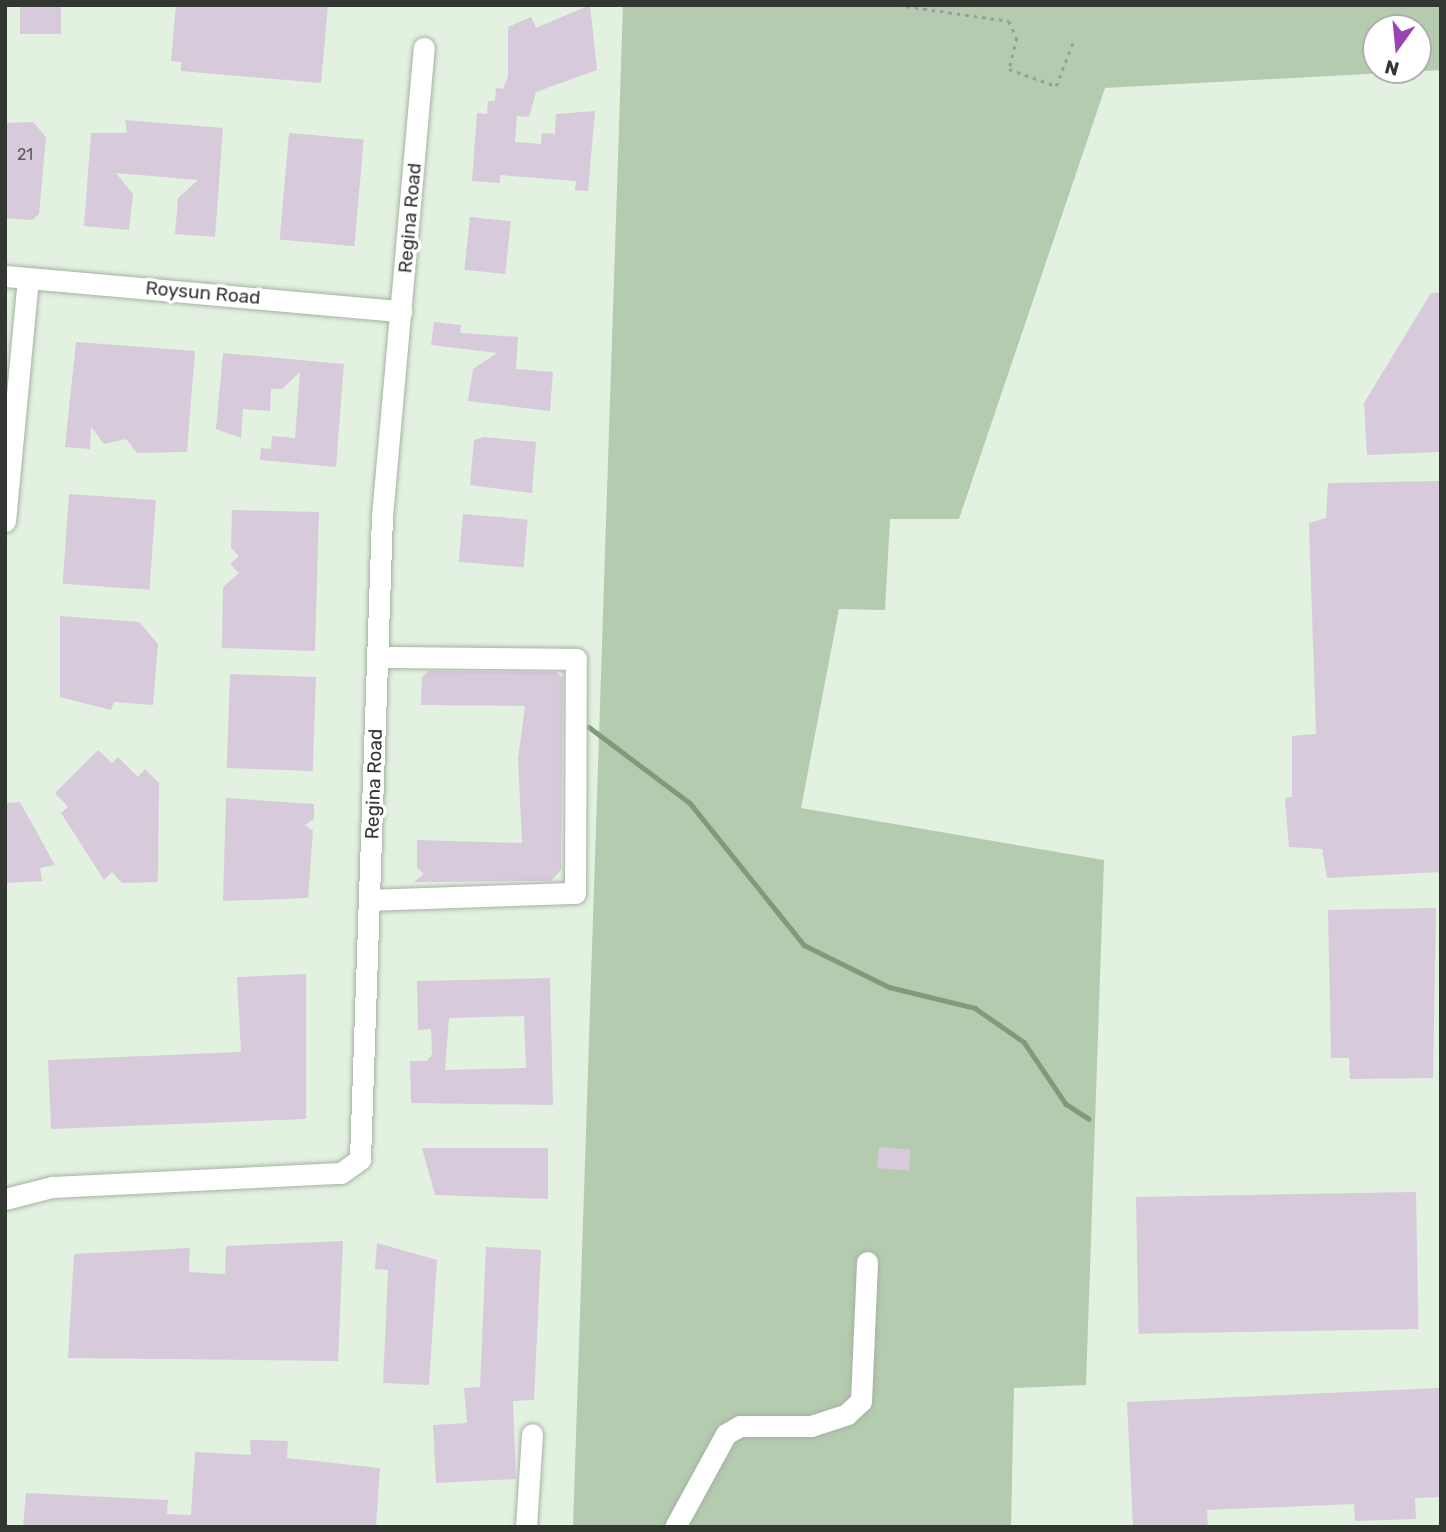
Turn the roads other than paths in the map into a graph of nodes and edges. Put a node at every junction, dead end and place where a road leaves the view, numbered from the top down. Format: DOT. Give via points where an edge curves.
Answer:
graph roads {
  1 [pos="424,48"];
  2 [pos="5,276"];
  3 [pos="28,279"];
  4 [pos="401,310"];
  5 [pos="5,521"];
  6 [pos="378,657"];
  7 [pos="370,900"];
  8 [pos="5,1199"];
  9 [pos="867,1262"];
  10 [pos="532,1434"];
  11 [pos="526,1527"];
  12 [pos="675,1527"];
  1 -- 4 [label="street, Regina Road"];
  2 -- 3 [label="street, Roysun Road"];
  3 -- 4 [label="street, Roysun Road"];
  3 -- 5 [label="street"];
  4 -- 6 [label="street, Regina Road" via="382,516"];
  6 -- 7 [label="street, Regina Road"];
  6 -- 7 [label="street" via="576,659 575,893"];
  7 -- 8 [label="street, Regina Road" via="365,1142 353,1168 306,1177 52,1187"];
  9 -- 12 [label="street" via="861,1401 847,1414 811,1426 740,1426 726,1434"];
  10 -- 11 [label="street"];
}
